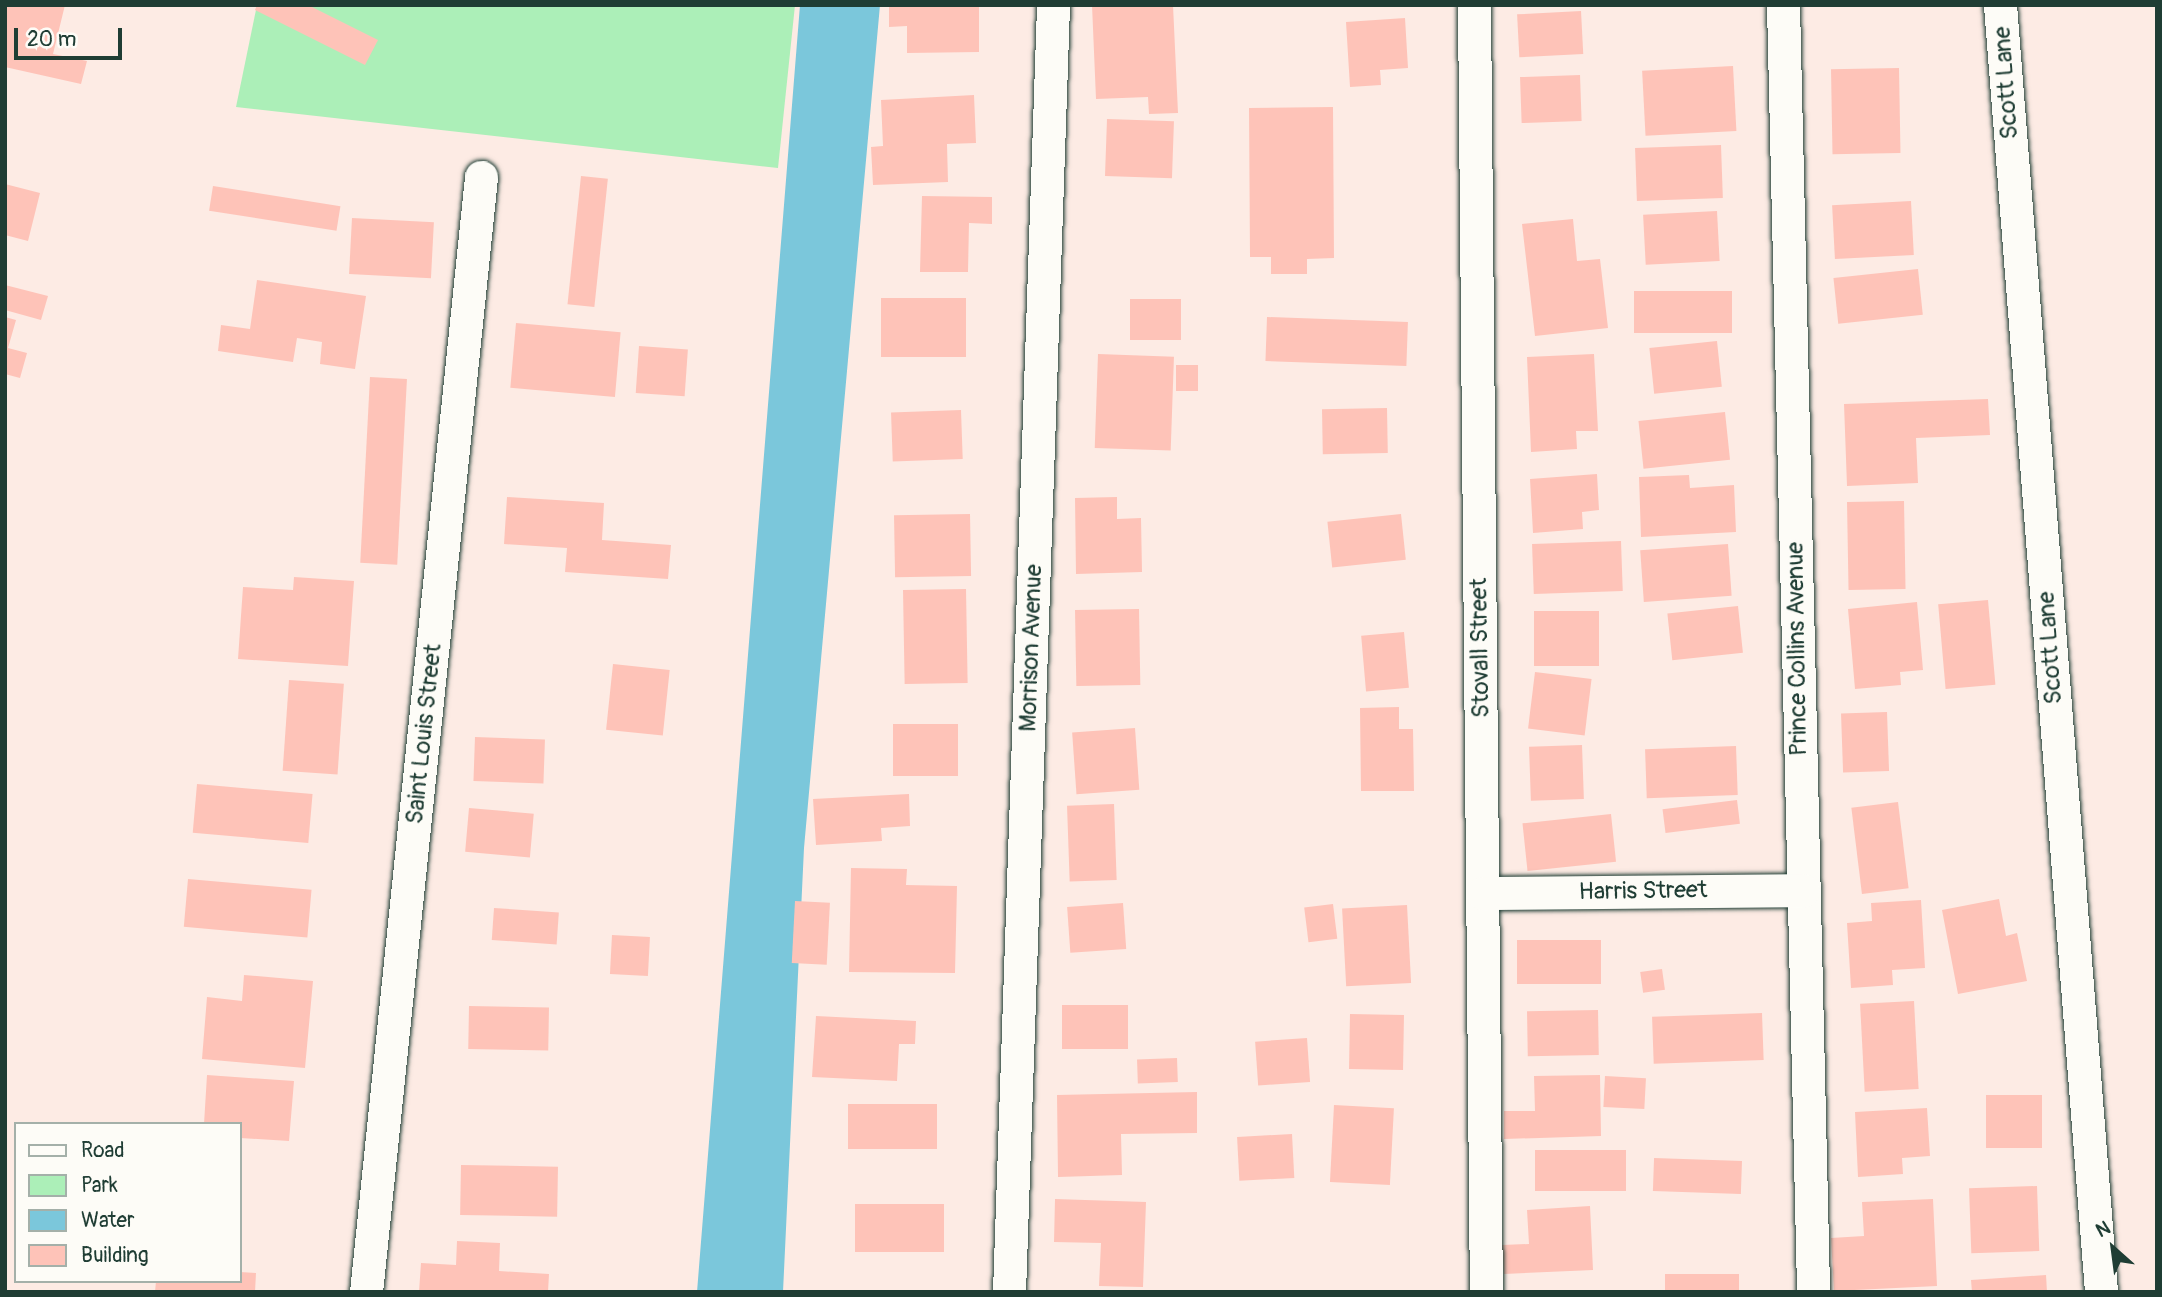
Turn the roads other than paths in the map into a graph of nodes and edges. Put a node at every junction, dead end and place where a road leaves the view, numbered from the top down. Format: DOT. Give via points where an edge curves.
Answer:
graph roads {
  1 [pos="1053,5"];
  2 [pos="1474,5"];
  3 [pos="1783,5"];
  4 [pos="2000,5"];
  5 [pos="481,177"];
  6 [pos="1803,890"];
  7 [pos="1483,893"];
  8 [pos="366,1292"];
  9 [pos="1009,1292"];
  10 [pos="1486,1292"];
  11 [pos="1813,1292"];
  12 [pos="2101,1292"];
  1 -- 9 [label="street, Morrison Avenue"];
  2 -- 7 [label="street, Stovall Street"];
  3 -- 6 [label="street, Prince Collins Avenue"];
  4 -- 12 [label="street, Scott Lane"];
  5 -- 8 [label="street, Saint Louis Street"];
  6 -- 7 [label="street, Harris Street"];
  6 -- 11 [label="street, Prince Collins Avenue"];
  7 -- 10 [label="street, Stovall Street"];
}
